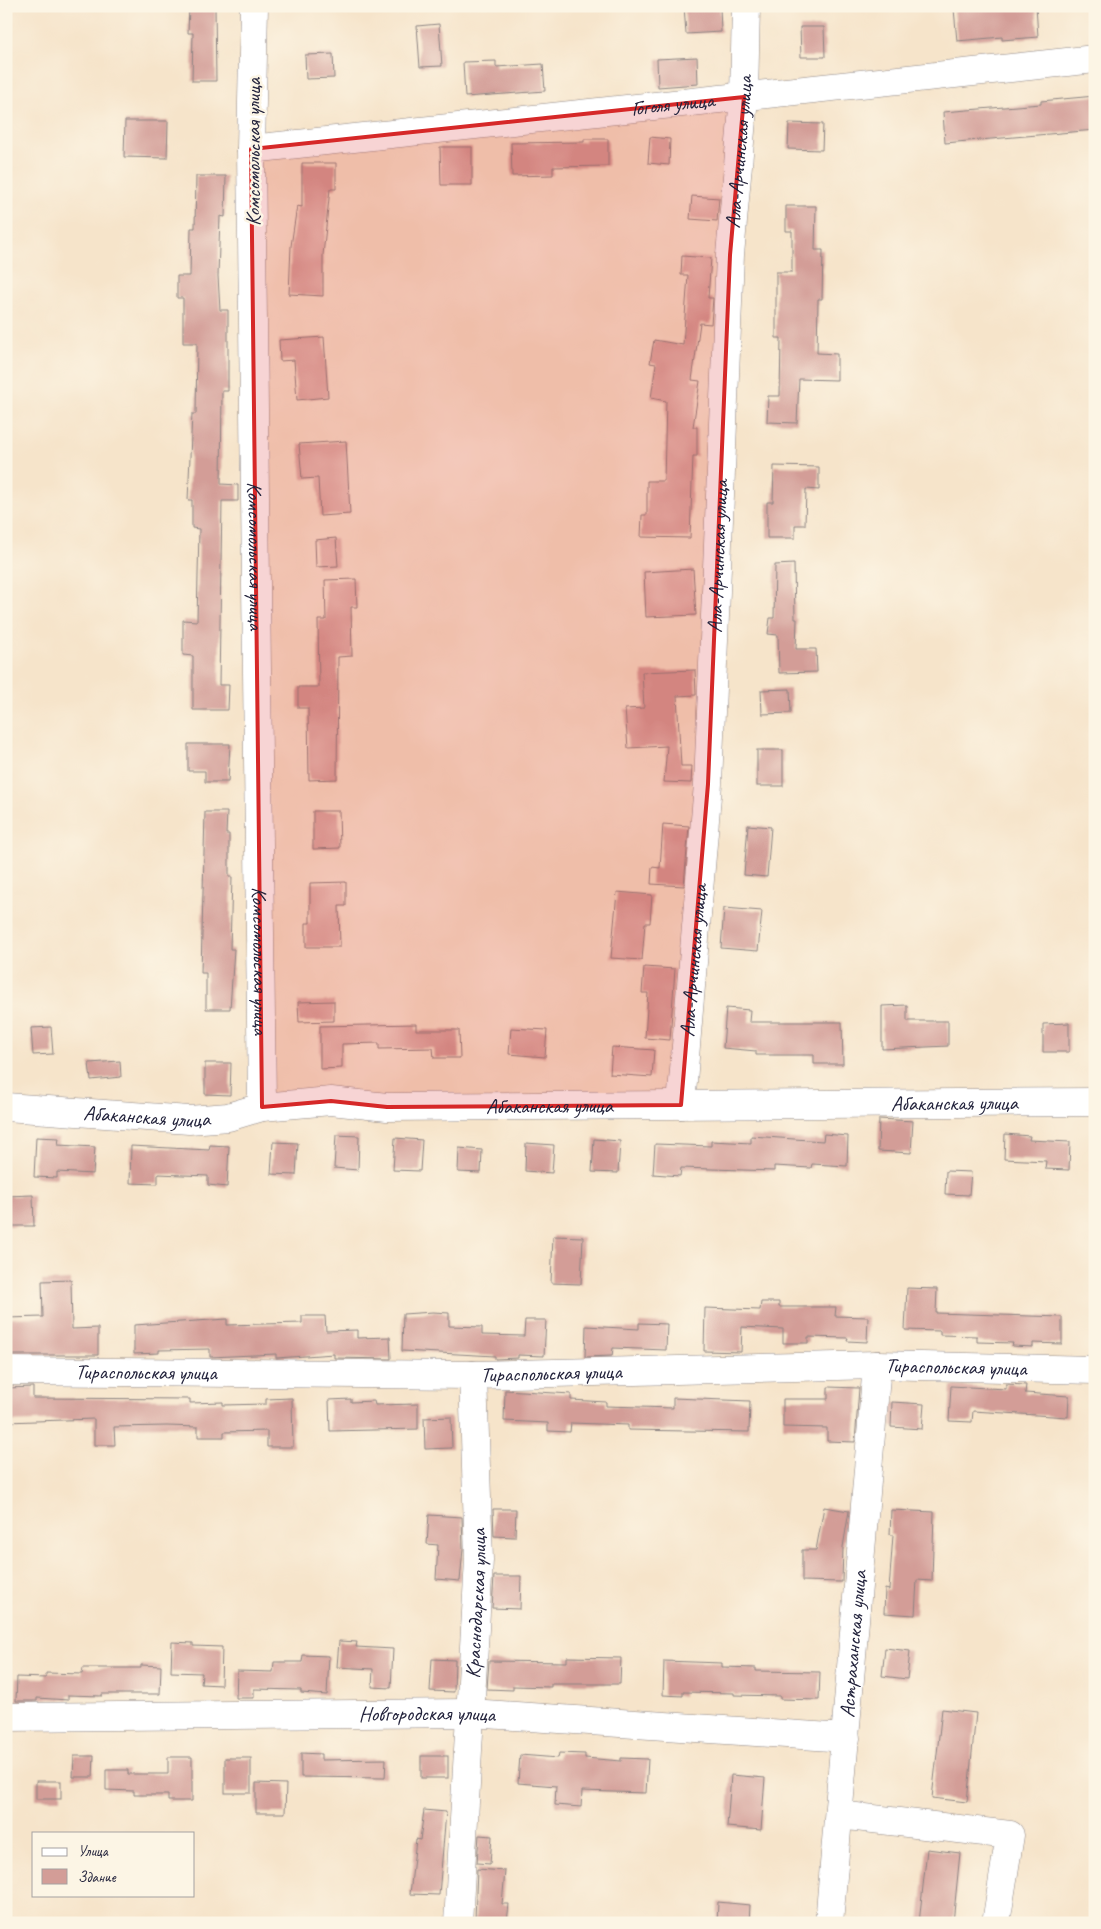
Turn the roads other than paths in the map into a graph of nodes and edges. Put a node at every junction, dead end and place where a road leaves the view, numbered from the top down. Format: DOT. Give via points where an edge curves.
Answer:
graph roads {
  1 [pos="254,6"];
  2 [pos="746,6"];
  3 [pos="1095,59"];
  4 [pos="744,97"];
  5 [pos="251,149"];
  6 [pos="1095,1102"];
  7 [pos="681,1105"];
  8 [pos="6,1107"];
  9 [pos="262,1107"];
  10 [pos="877,1365"];
  11 [pos="1095,1370"];
  12 [pos="6,1371"];
  13 [pos="473,1375"];
  14 [pos="470,1713"];
  15 [pos="6,1717"];
  16 [pos="846,1738"];
  17 [pos="839,1814"];
  18 [pos="458,1923"];
  19 [pos="829,1923"];
  20 [pos="996,1923"];
  1 -- 5 [label="street, Комсомольская улица"];
  2 -- 4 [label="street, Ала-Арчинская улица"];
  3 -- 4 [label="street, Гоголя улица"];
  4 -- 5 [label="street, Гоголя улица"];
  4 -- 7 [label="street, Ала-Арчинская улица" via="730,255 708,784"];
  5 -- 9 [label="street, Комсомольская улица"];
  6 -- 7 [label="street, Абаканская улица"];
  7 -- 9 [label="street, Абаканская улица" via="387,1107 331,1102"];
  8 -- 9 [label="street, Абаканская улица" via="189,1120 228,1117"];
  10 -- 11 [label="street, Тираспольская улица"];
  10 -- 13 [label="street, Тираспольская улица"];
  10 -- 16 [label="street, Астраханская улица"];
  12 -- 13 [label="street, Тираспольская улица"];
  13 -- 14 [label="street, Краснодарская улица" via="479,1560"];
  14 -- 15 [label="street, Новгородская улица"];
  14 -- 16 [label="street, Новгородская улица"];
  14 -- 18 [label="street, Краснодарская улица"];
  16 -- 17 [label="street, Астраханская улица"];
  17 -- 19 [label="street, Астраханская улица"];
  17 -- 20 [label="street" via="1010,1835"];
}
